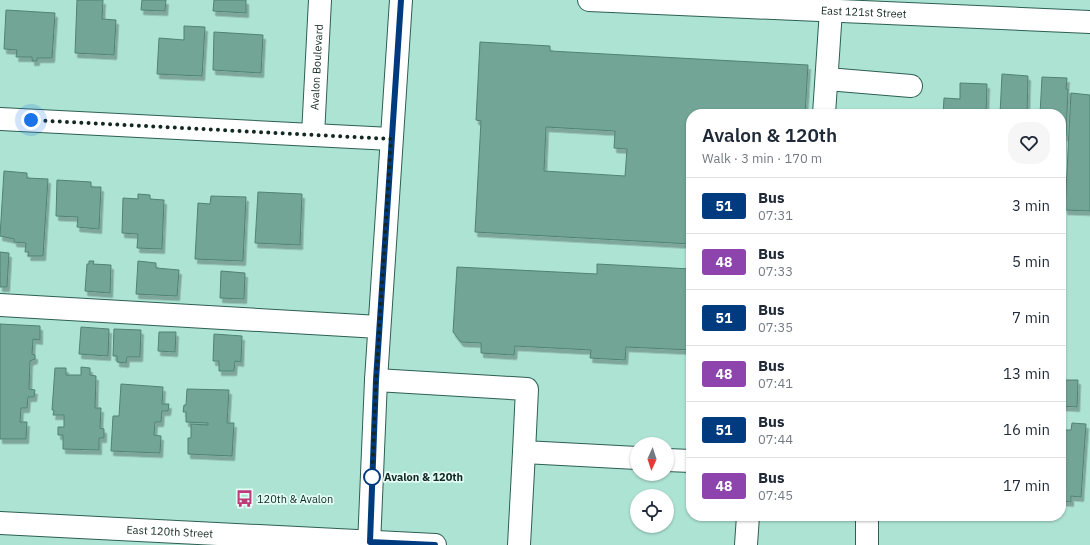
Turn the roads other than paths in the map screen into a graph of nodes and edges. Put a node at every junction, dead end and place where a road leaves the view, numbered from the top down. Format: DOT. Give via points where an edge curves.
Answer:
graph roads {
  1 [pos="320,0"];
  2 [pos="401,0"];
  3 [pos="588,0"];
  4 [pos="822,7"];
  5 [pos="993,9"];
  6 [pos="1090,22"];
  7 [pos="827,79"];
  8 [pos="911,86"];
  9 [pos="824,109"];
  10 [pos="0,119"];
  11 [pos="313,135"];
  12 [pos="391,139"];
  13 [pos="0,306"];
  14 [pos="379,326"];
  15 [pos="376,380"];
  16 [pos="524,452"];
  17 [pos="630,458"];
  18 [pos="674,460"];
  19 [pos="686,461"];
  20 [pos="748,521"];
  21 [pos="867,521"];
  22 [pos="0,523"];
  23 [pos="233,540"];
  24 [pos="369,544"];
  25 [pos="435,545"];
  26 [pos="519,545"];
  27 [pos="746,545"];
  28 [pos="867,545"];
  1 -- 11 [label="street, Avalon Boulevard"];
  2 -- 12 [label="street"];
  3 -- 4 [label="street, East 121st Street"];
  4 -- 5 [label="street, East 121st Street"];
  4 -- 7 [label="street"];
  5 -- 6 [label="street, East 121st Street"];
  7 -- 8 [label="street"];
  7 -- 9 [label="street"];
  10 -- 11 [label="street"];
  11 -- 12 [label="street"];
  12 -- 14 [label="street"];
  13 -- 14 [label="street"];
  14 -- 15 [label="street"];
  15 -- 16 [label="street" via="527,389"];
  15 -- 24 [label="street"];
  16 -- 17 [label="street"];
  16 -- 26 [label="street"];
  18 -- 19 [label="street"];
  20 -- 27 [label="street"];
  21 -- 28 [label="street"];
  22 -- 23 [label="street, East 120th Street"];
  23 -- 24 [label="street, East 120th Street"];
  24 -- 25 [label="street, East 120th Street"];
}
